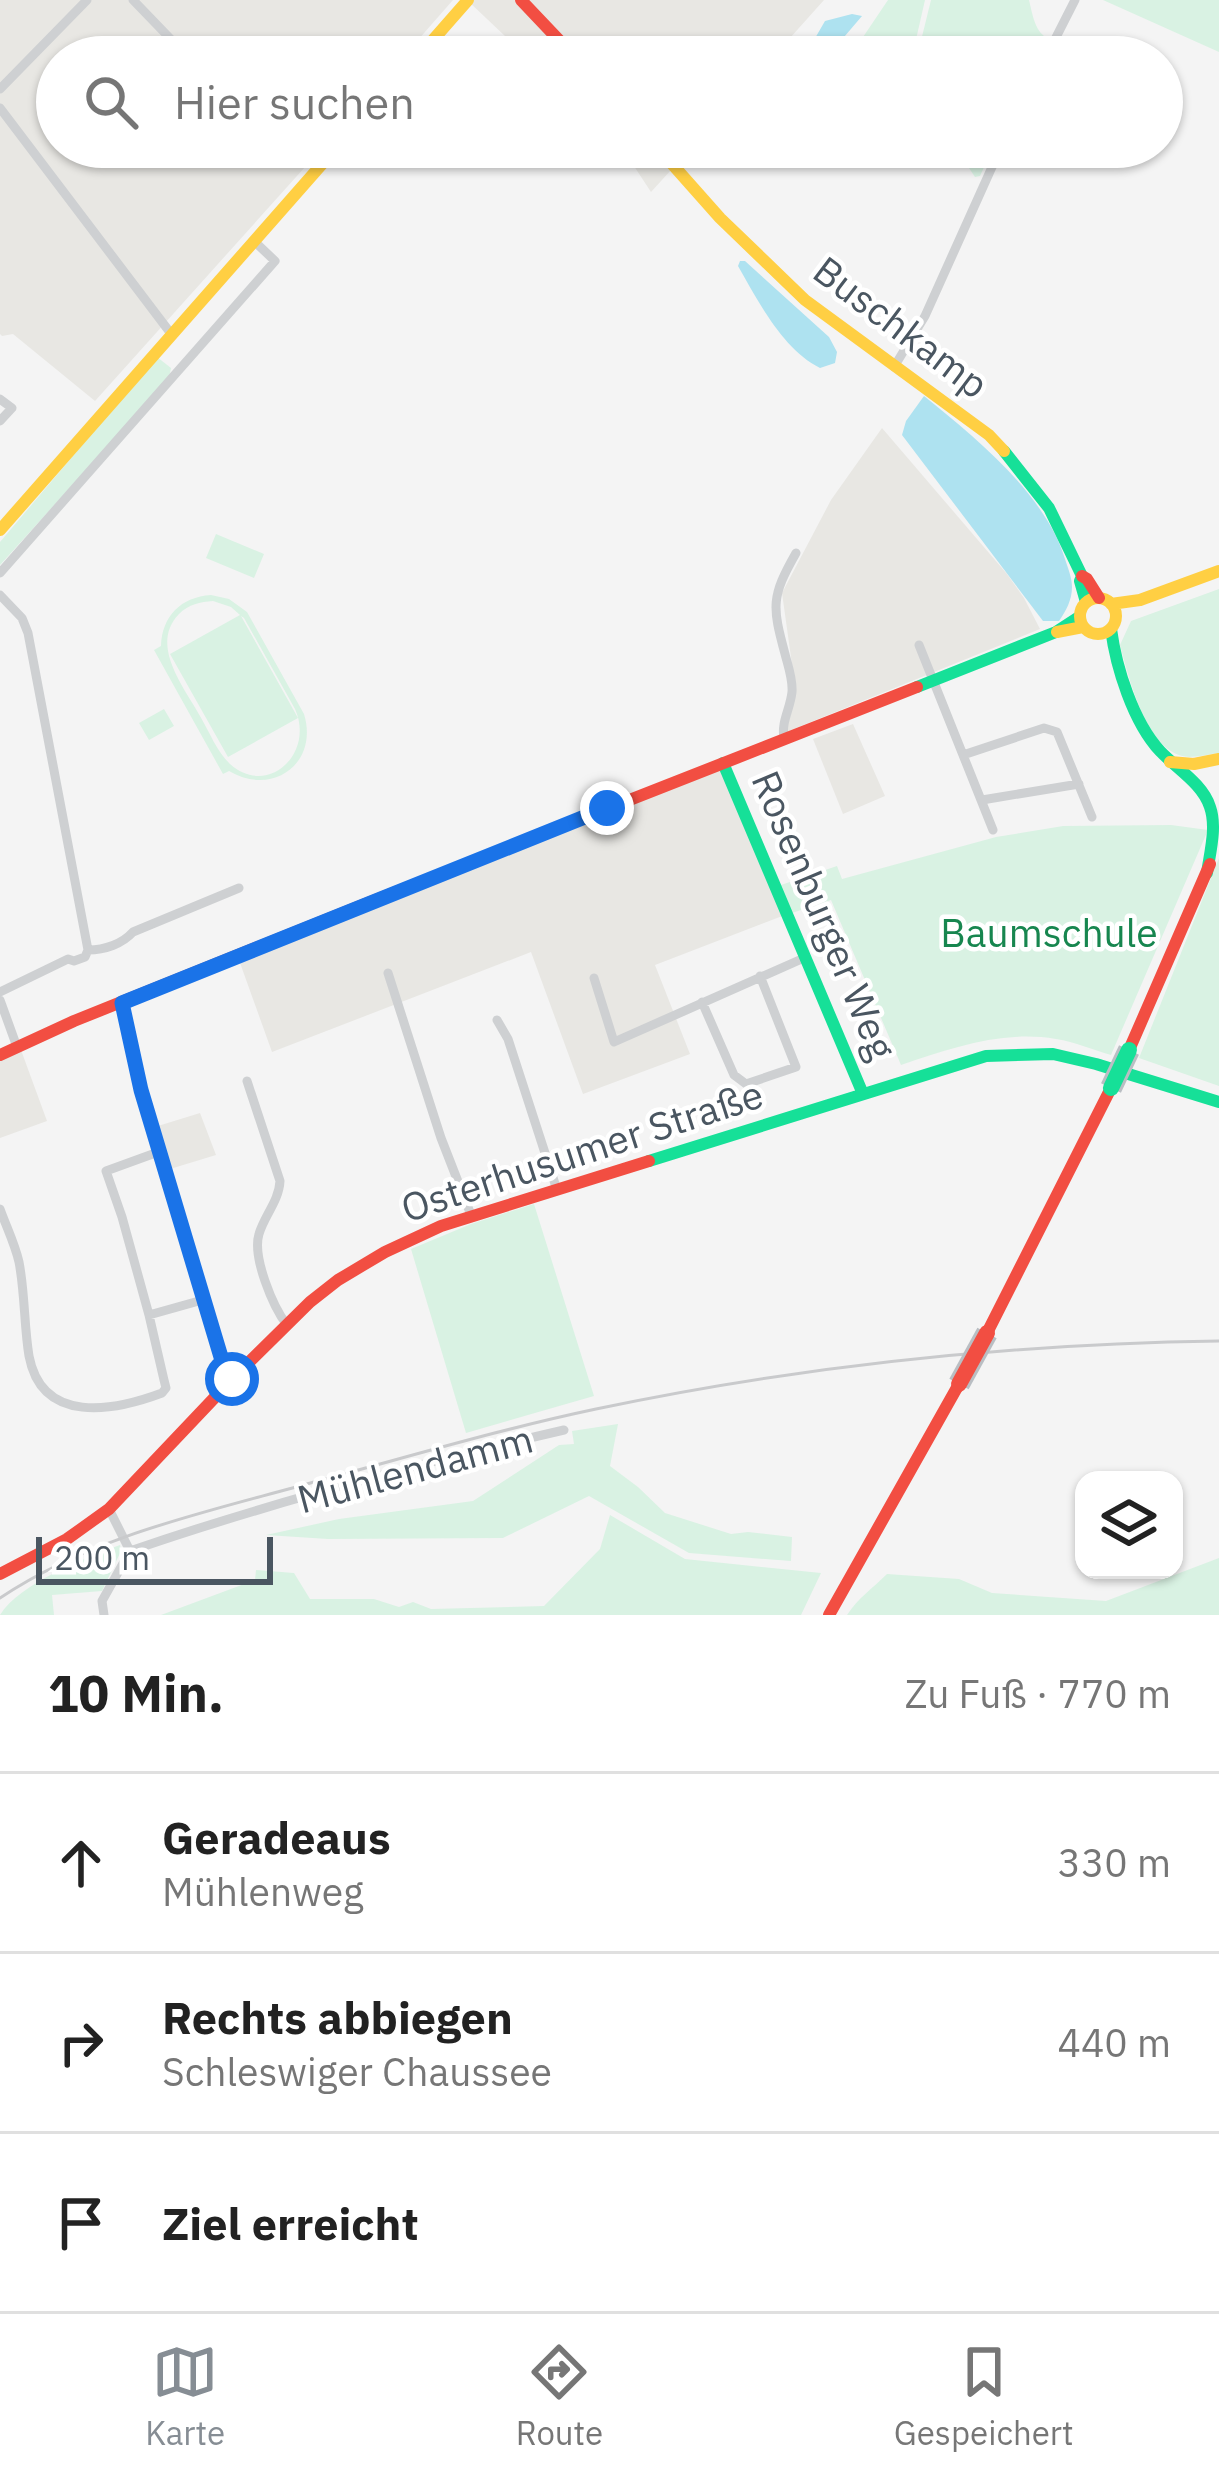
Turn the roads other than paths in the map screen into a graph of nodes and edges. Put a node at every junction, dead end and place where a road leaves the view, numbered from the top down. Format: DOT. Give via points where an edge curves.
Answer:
graph roads {
  1 [pos="86,0"];
  2 [pos="133,0"];
  3 [pos="468,0"];
  4 [pos="521,0"];
  5 [pos="1075,0"];
  6 [pos="51,36"];
  7 [pos="168,36"];
  8 [pos="436,36"];
  9 [pos="555,36"];
  10 [pos="1057,36"];
  11 [pos="36,52"];
  12 [pos="0,89"];
  13 [pos="0,108"];
  14 [pos="36,156"];
  15 [pos="45,168"];
  16 [pos="319,168"];
  17 [pos="675,168"];
  18 [pos="992,168"];
  19 [pos="254,241"];
  20 [pos="172,335"];
  21 [pos="894,367"];
  22 [pos="0,399"];
  23 [pos="0,421"];
  24 [pos="0,530"];
  25 [pos="796,553"];
  26 [pos="1219,571"];
  27 [pos="0,573"];
  28 [pos="0,595"];
  29 [pos="1098,616"];
  30 [pos="919,645"];
  31 [pos="934,680"];
  32 [pos="784,739"];
  33 [pos="963,755"];
  34 [pos="1219,759"];
  35 [pos="1170,762"];
  36 [pos="723,763"];
  37 [pos="1079,784"];
  38 [pos="982,800"];
  39 [pos="1092,818"];
  40 [pos="993,830"];
  41 [pos="1219,843"];
  42 [pos="1207,873"];
  43 [pos="239,888"];
  44 [pos="88,950"];
  45 [pos="804,958"];
  46 [pos="388,973"];
  47 [pos="760,976"];
  48 [pos="594,978"];
  49 [pos="0,996"];
  50 [pos="702,1002"];
  51 [pos="122,1003"];
  52 [pos="497,1019"];
  53 [pos="9,1051"];
  54 [pos="247,1081"];
  55 [pos="863,1094"];
  56 [pos="1219,1102"];
  57 [pos="161,1151"];
  58 [pos="557,1190"];
  59 [pos="0,1209"];
  60 [pos="471,1215"];
  61 [pos="206,1300"];
  62 [pos="149,1315"];
  63 [pos="287,1325"];
  64 [pos="232,1379"];
  65 [pos="564,1430"];
  66 [pos="109,1509"];
  67 [pos="130,1551"];
  68 [pos="0,1574"];
  69 [pos="104,1615"];
  70 [pos="829,1615"];
  1 -- 6 [label="street"];
  2 -- 7 [label="street"];
  3 -- 8 [label="main road"];
  4 -- 9 [label="main road"];
  5 -- 10 [label="street"];
  11 -- 12 [label="street"];
  13 -- 14 [label="street"];
  15 -- 20 [label="street"];
  16 -- 19 [label="main road"];
  17 -- 21 [label="main road, Buschkamp" via="805,300"];
  18 -- 21 [label="street"];
  19 -- 20 [label="main road"];
  19 -- 27 [label="street" via="275,261"];
  20 -- 24 [label="main road"];
  21 -- 29 [label="main road, Buschkamp" via="989,435 1019,468 1057,520"];
  22 -- 23 [label="street" via="12,408"];
  25 -- 32 [label="street" via="775,597 792,692"];
  26 -- 29 [label="main road"];
  28 -- 44 [label="street" via="28,633"];
  29 -- 31 [label="main road"];
  29 -- 35 [label="main road" via="1141,724"];
  30 -- 31 [label="street"];
  31 -- 32 [label="main road"];
  31 -- 33 [label="street"];
  32 -- 36 [label="main road"];
  33 -- 37 [label="street" via="1044,728 1057,732"];
  33 -- 38 [label="street"];
  34 -- 35 [label="main road"];
  35 -- 42 [label="main road" via="1211,808"];
  36 -- 45 [label="main road, Rosenburger Weg"];
  36 -- 51 [label="main road"];
  37 -- 38 [label="street"];
  37 -- 39 [label="street"];
  38 -- 40 [label="street"];
  41 -- 42 [label="main road"];
  42 -- 70 [label="main road, bridge" via="1112,1088"];
  43 -- 44 [label="street"];
  44 -- 49 [label="street"];
  45 -- 47 [label="street"];
  45 -- 55 [label="main road, Rosenburger Weg"];
  46 -- 60 [label="street"];
  47 -- 50 [label="street"];
  47 -- 50 [label="street" via="796,1066 746,1084 734,1076"];
  48 -- 50 [label="street" via="614,1042"];
  49 -- 53 [label="street"];
  51 -- 53 [label="main road"];
  51 -- 57 [label="street"];
  52 -- 58 [label="street"];
  54 -- 63 [label="street" via="280,1181 258,1255"];
  55 -- 56 [label="main road, Osterhusumer Straße" via="986,1056 1022,1053 1096,1064"];
  55 -- 58 [label="main road, Osterhusumer Straße"];
  57 -- 61 [label="street"];
  57 -- 62 [label="street" via="106,1171"];
  58 -- 60 [label="main road, Osterhusumer Straße"];
  59 -- 62 [label="street" via="19,1260 34,1373 61,1402 94,1410 162,1393"];
  60 -- 63 [label="main road, Osterhusumer Straße" via="338,1280"];
  61 -- 62 [label="street"];
  61 -- 64 [label="street"];
  63 -- 64 [label="main road, Osterhusumer Straße"];
  64 -- 66 [label="main road, Osterhusumer Straße"];
  65 -- 67 [label="street, Mühlendamm" via="340,1486"];
  66 -- 67 [label="street"];
  66 -- 68 [label="main road, Osterhusumer Straße"];
  67 -- 69 [label="street" via="102,1601"];
}
